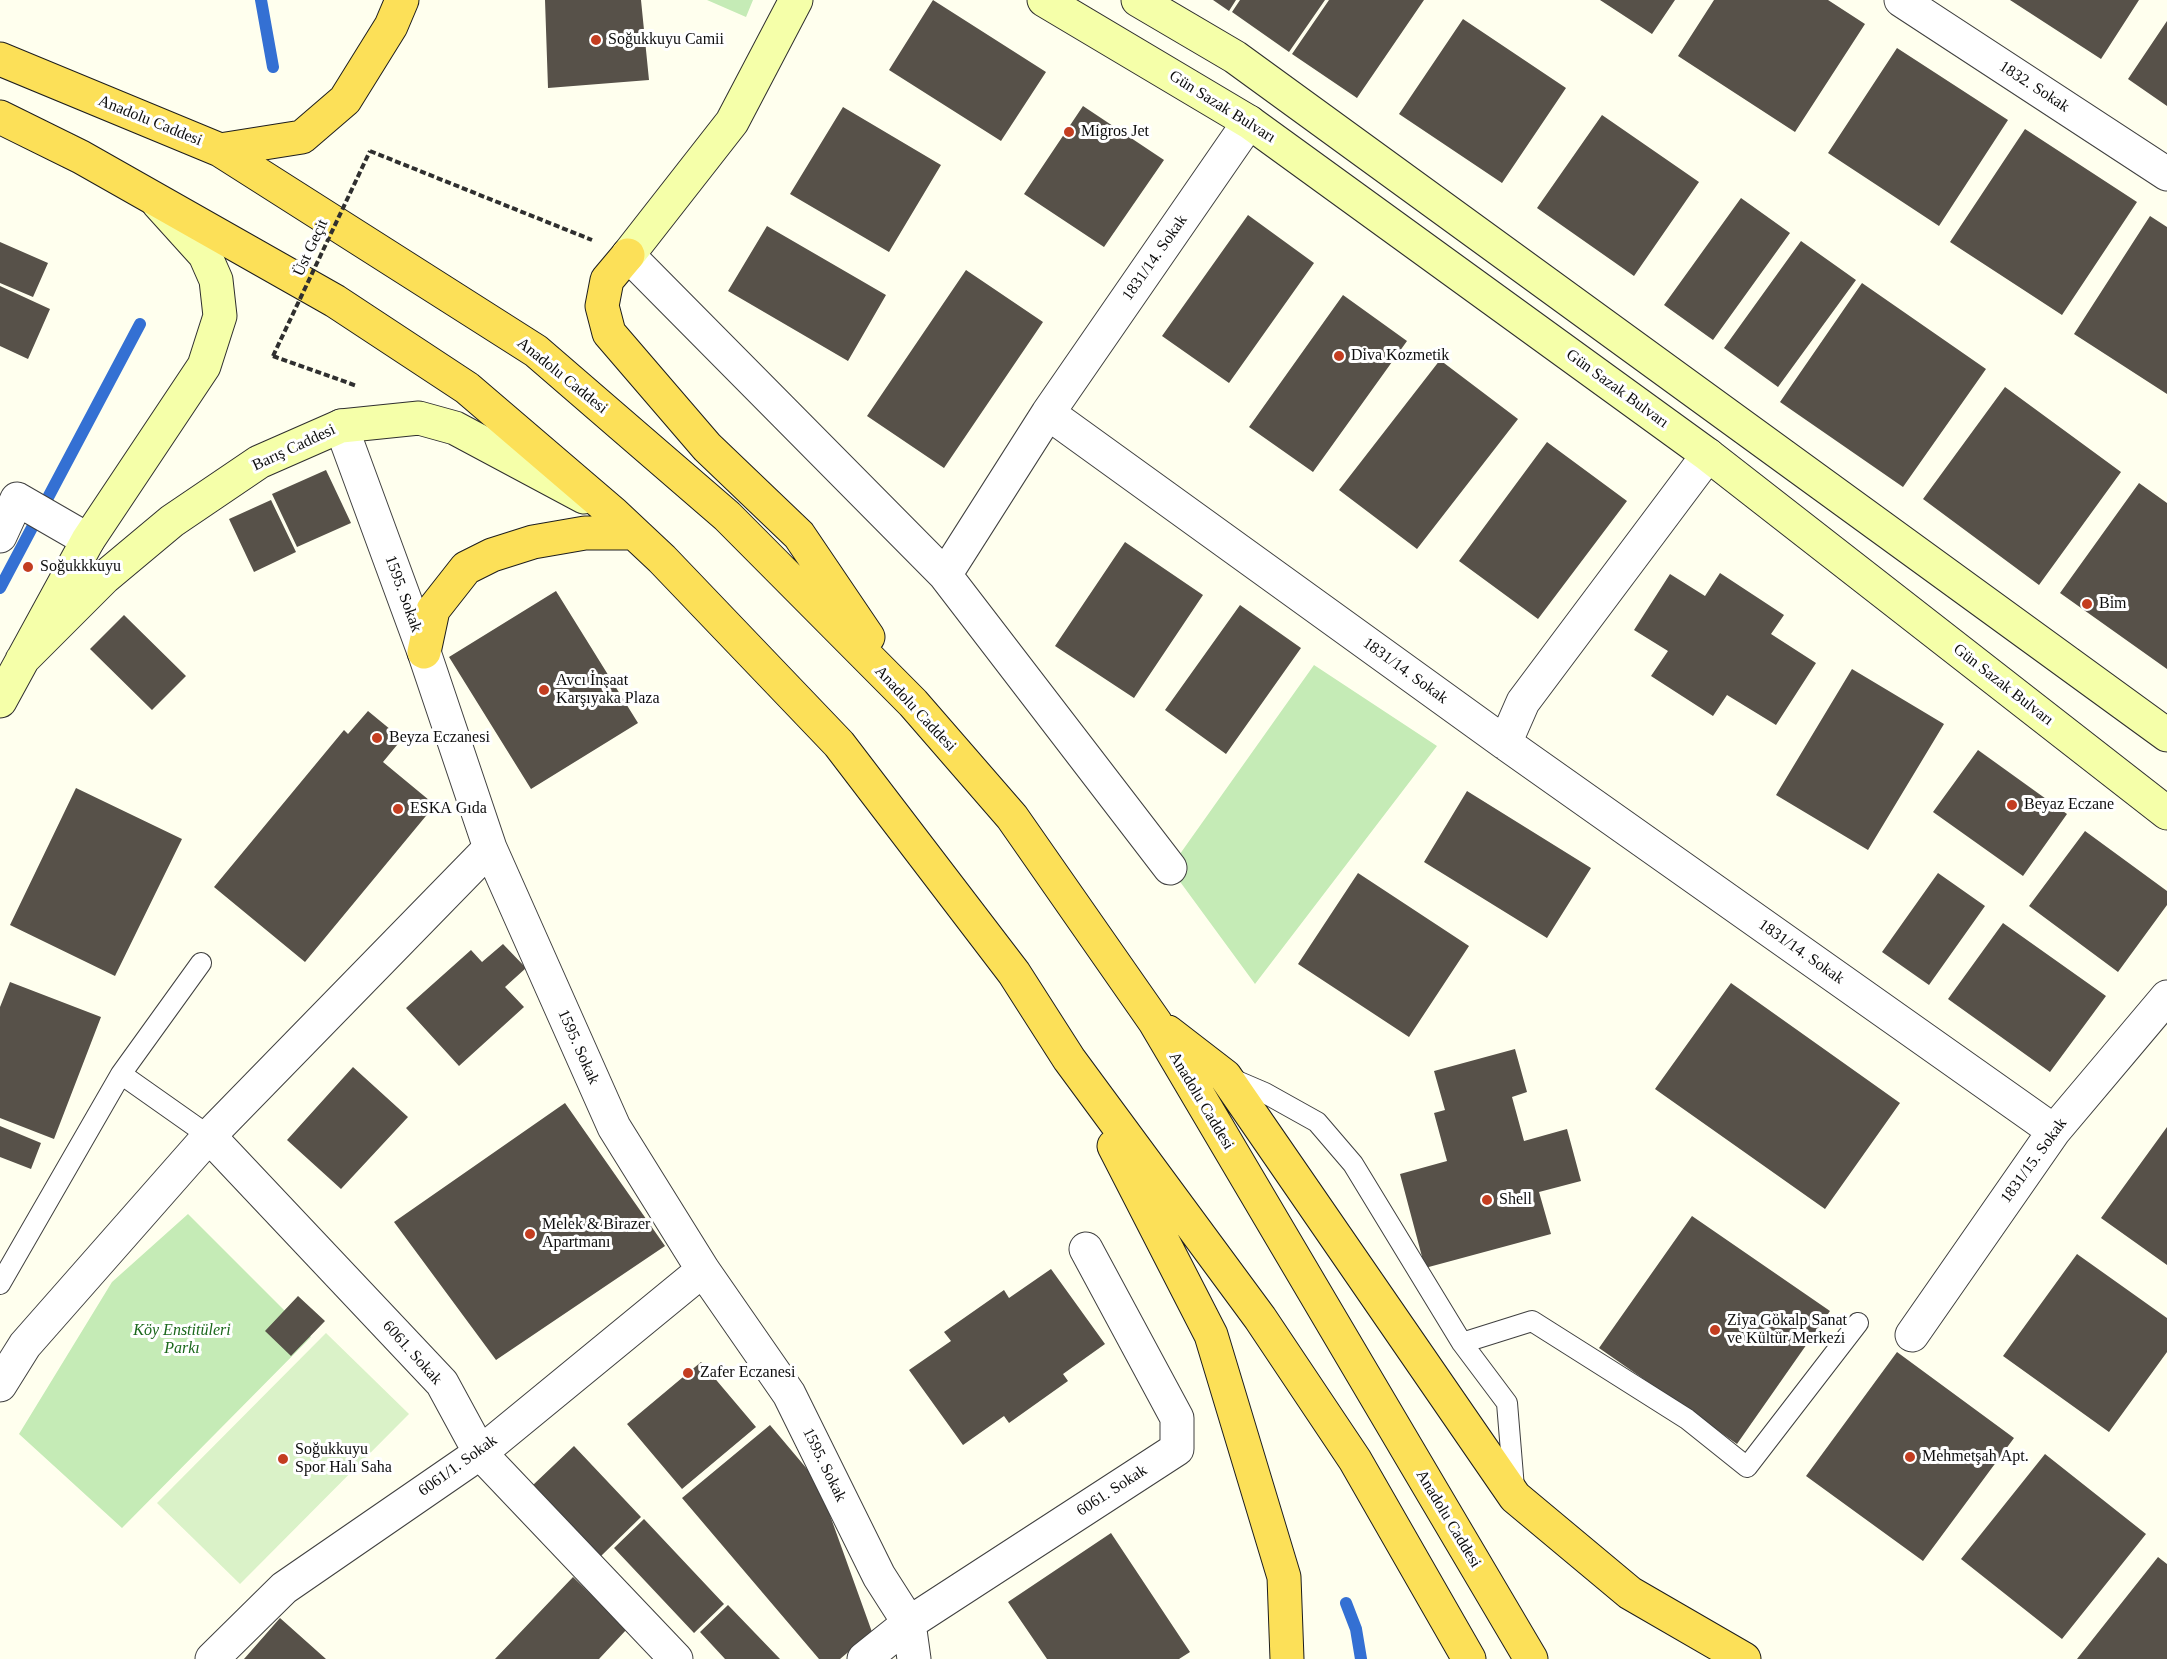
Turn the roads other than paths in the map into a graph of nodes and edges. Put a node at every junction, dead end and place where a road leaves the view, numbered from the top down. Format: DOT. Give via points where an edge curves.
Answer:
graph roads {
  1 [pos="402,0"];
  2 [pos="796,0"];
  3 [pos="1044,0"];
  4 [pos="1138,0"];
  5 [pos="1901,0"];
  6 [pos="0,59"];
  7 [pos="0,117"];
  8 [pos="1249,122"];
  9 [pos="220,150"];
  10 [pos="2167,174"];
  11 [pos="152,197"];
  12 [pos="628,255"];
  13 [pos="1048,413"];
  14 [pos="341,426"];
  15 [pos="1708,455"];
  16 [pos="623,523"];
  17 [pos="0,536"];
  18 [pos="88,540"];
  19 [pos="945,575"];
  20 [pos="424,652"];
  21 [pos="22,660"];
  22 [pos="0,701"];
  23 [pos="913,703"];
  24 [pos="2167,735"];
  25 [pos="1505,743"];
  26 [pos="2167,813"];
  27 [pos="490,848"];
  28 [pos="1170,868"];
  29 [pos="201,963"];
  30 [pos="2167,997"];
  31 [pos="1155,1022"];
  32 [pos="1069,1059"];
  33 [pos="121,1074"];
  34 [pos="1225,1076"];
  35 [pos="2054,1131"];
  36 [pos="209,1136"];
  37 [pos="1086,1249"];
  38 [pos="703,1270"];
  39 [pos="0,1284"];
  40 [pos="1858,1323"];
  41 [pos="1912,1335"];
  42 [pos="1462,1343"];
  43 [pos="0,1385"];
  44 [pos="480,1453"];
  45 [pos="1515,1497"];
  46 [pos="909,1623"];
  47 [pos="212,1659"];
  48 [pos="676,1659"];
  49 [pos="864,1659"];
  50 [pos="914,1659"];
  51 [pos="1287,1659"];
  52 [pos="1469,1659"];
  53 [pos="1531,1659"];
  54 [pos="1744,1659"];
  1 -- 9 [label="highway" via="391,26 345,100 302,137"];
  2 -- 12 [label="main road" via="732,122"];
  3 -- 8 [label="main road, Gün Sazak Bulvarı"];
  4 -- 24 [label="main road" via="1235,57"];
  5 -- 10 [label="street, 1832. Sokak"];
  6 -- 9 [label="highway, Anadolu Caddesi"];
  7 -- 11 [label="highway"];
  8 -- 13 [label="street, 1831/14. Sokak"];
  8 -- 15 [label="main road, Gün Sazak Bulvarı"];
  9 -- 23 [label="highway, Anadolu Caddesi" via="536,351 727,516"];
  11 -- 16 [label="highway" via="335,301 467,388"];
  11 -- 18 [label="main road, Barış Caddesi" via="205,255 216,280 220,316 204,366"];
  12 -- 19 [label="street"];
  12 -- 23 [label="highway" via="607,280 602,306 609,333 707,447 799,535"];
  13 -- 19 [label="street"];
  13 -- 25 [label="street, 1831/14. Sokak"];
  14 -- 16 [label="main road, Barış Caddesi" via="420,418 455,428"];
  14 -- 20 [label="street, 1595. Sokak"];
  14 -- 21 [label="main road, Barış Caddesi" via="259,462 172,521 105,578"];
  15 -- 25 [label="street" via="1523,702"];
  15 -- 26 [label="main road, Gün Sazak Bulvarı"];
  16 -- 20 [label="highway" via="532,542 466,568 433,610"];
  16 -- 32 [label="highway" via="839,744 1014,973"];
  17 -- 18 [label="street" via="17,499"];
  18 -- 21 [label="main road, Barış Caddesi"];
  19 -- 28 [label="street"];
  20 -- 27 [label="street, 1595. Sokak"];
  21 -- 22 [label="main road, Barış Caddesi"];
  23 -- 31 [label="highway, Anadolu Caddesi" via="1012,817"];
  25 -- 35 [label="street, 1831/14. Sokak"];
  27 -- 36 [label="street"];
  27 -- 38 [label="street, 1595. Sokak" via="614,1127"];
  29 -- 33 [label="lane"];
  30 -- 35 [label="street, 1831/15. Sokak"];
  31 -- 34 [label="highway"];
  31 -- 53 [label="highway, Anadolu Caddesi"];
  32 -- 51 [label="highway" via="1211,1335 1284,1577"];
  32 -- 52 [label="highway" via="1260,1318 1355,1460"];
  33 -- 36 [label="lane"];
  33 -- 39 [label="lane"];
  34 -- 42 [label="lane" via="1317,1122 1353,1164"];
  34 -- 45 [label="highway"];
  35 -- 41 [label="street, 1831/15. Sokak"];
  36 -- 43 [label="street" via="25,1344"];
  36 -- 44 [label="street, 6061. Sokak" via="442,1383"];
  37 -- 46 [label="street, 6061. Sokak" via="1177,1418 1177,1449"];
  38 -- 44 [label="street, 6061/1. Sokak"];
  38 -- 46 [label="street, 1595. Sokak" via="789,1394 879,1576"];
  40 -- 42 [label="lane" via="1747,1467 1687,1419 1532,1321"];
  42 -- 45 [label="lane" via="1507,1403"];
  44 -- 47 [label="street, 6061/1. Sokak" via="284,1588"];
  44 -- 48 [label="street, 6061. Sokak"];
  45 -- 54 [label="highway" via="1630,1593"];
  46 -- 49 [label="street, 6061. Sokak"];
  46 -- 50 [label="street"];
}
